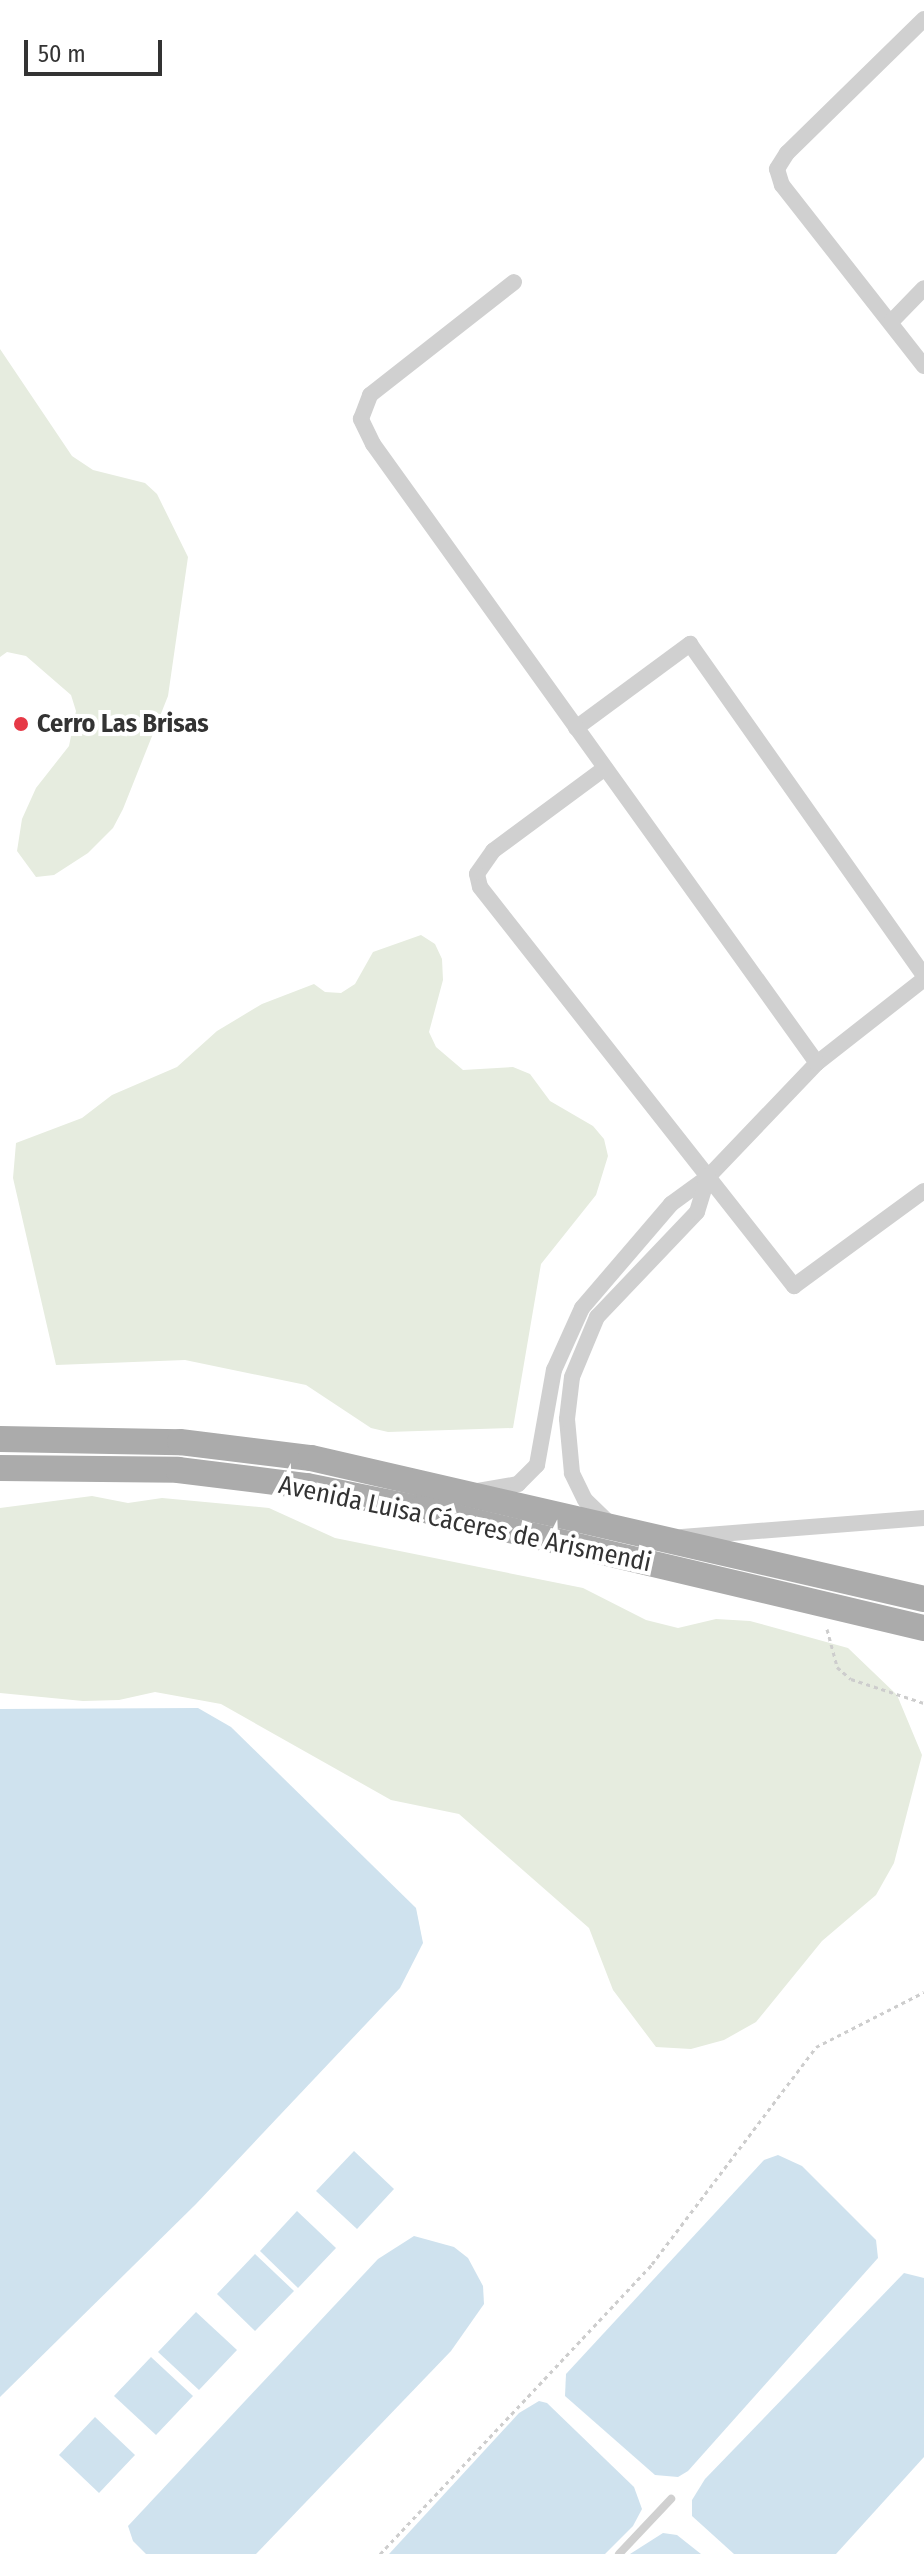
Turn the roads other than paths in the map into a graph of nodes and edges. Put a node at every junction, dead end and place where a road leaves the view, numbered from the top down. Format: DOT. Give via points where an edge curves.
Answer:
graph roads {
  1 [pos="924,19"];
  2 [pos="514,282"];
  3 [pos="924,288"];
  4 [pos="891,322"];
  5 [pos="924,366"];
  6 [pos="576,728"];
  7 [pos="605,768"];
  8 [pos="924,978"];
  9 [pos="817,1063"];
  10 [pos="708,1177"];
  11 [pos="924,1191"];
  12 [pos="653,1225"];
  13 [pos="669,1241"];
  14 [pos="575,1342"];
  15 [pos="0,1439"];
  16 [pos="0,1468"];
  17 [pos="473,1492"];
  18 [pos="924,1518"];
  19 [pos="610,1525"];
  20 [pos="668,1538"];
  21 [pos="924,1599"];
  22 [pos="924,1628"];
  23 [pos="671,2499"];
  24 [pos="619,2554"];
  1 -- 4 [label="street" via="787,153 777,169 782,185"];
  2 -- 6 [label="street" via="370,395 361,419 373,444"];
  3 -- 4 [label="street"];
  4 -- 5 [label="street"];
  6 -- 7 [label="street"];
  6 -- 8 [label="street" via="690,644"];
  7 -- 9 [label="street"];
  7 -- 10 [label="street" via="493,851 477,874 480,887"];
  8 -- 9 [label="street"];
  9 -- 10 [label="street"];
  10 -- 11 [label="street" via="794,1286"];
  10 -- 12 [label="street"];
  10 -- 13 [label="street" via="697,1212"];
  12 -- 13 [label="street"];
  12 -- 14 [label="street" via="582,1308"];
  13 -- 14 [label="street"];
  14 -- 17 [label="street" via="554,1370 537,1465 518,1484"];
  14 -- 19 [label="street" via="567,1419 572,1473 585,1500"];
  15 -- 17 [label="main road, Avenida Luisa Cáceres de Arismendi" via="238,1448"];
  16 -- 22 [label="main road, Avenida Luisa Cáceres de Arismendi" via="178,1470 307,1486"];
  17 -- 19 [label="main road, Avenida Luisa Cáceres de Arismendi"];
  18 -- 20 [label="street"];
  19 -- 20 [label="main road, Avenida Luisa Cáceres de Arismendi"];
  20 -- 21 [label="main road, Avenida Luisa Cáceres de Arismendi"];
  23 -- 24 [label="lane"];
}
